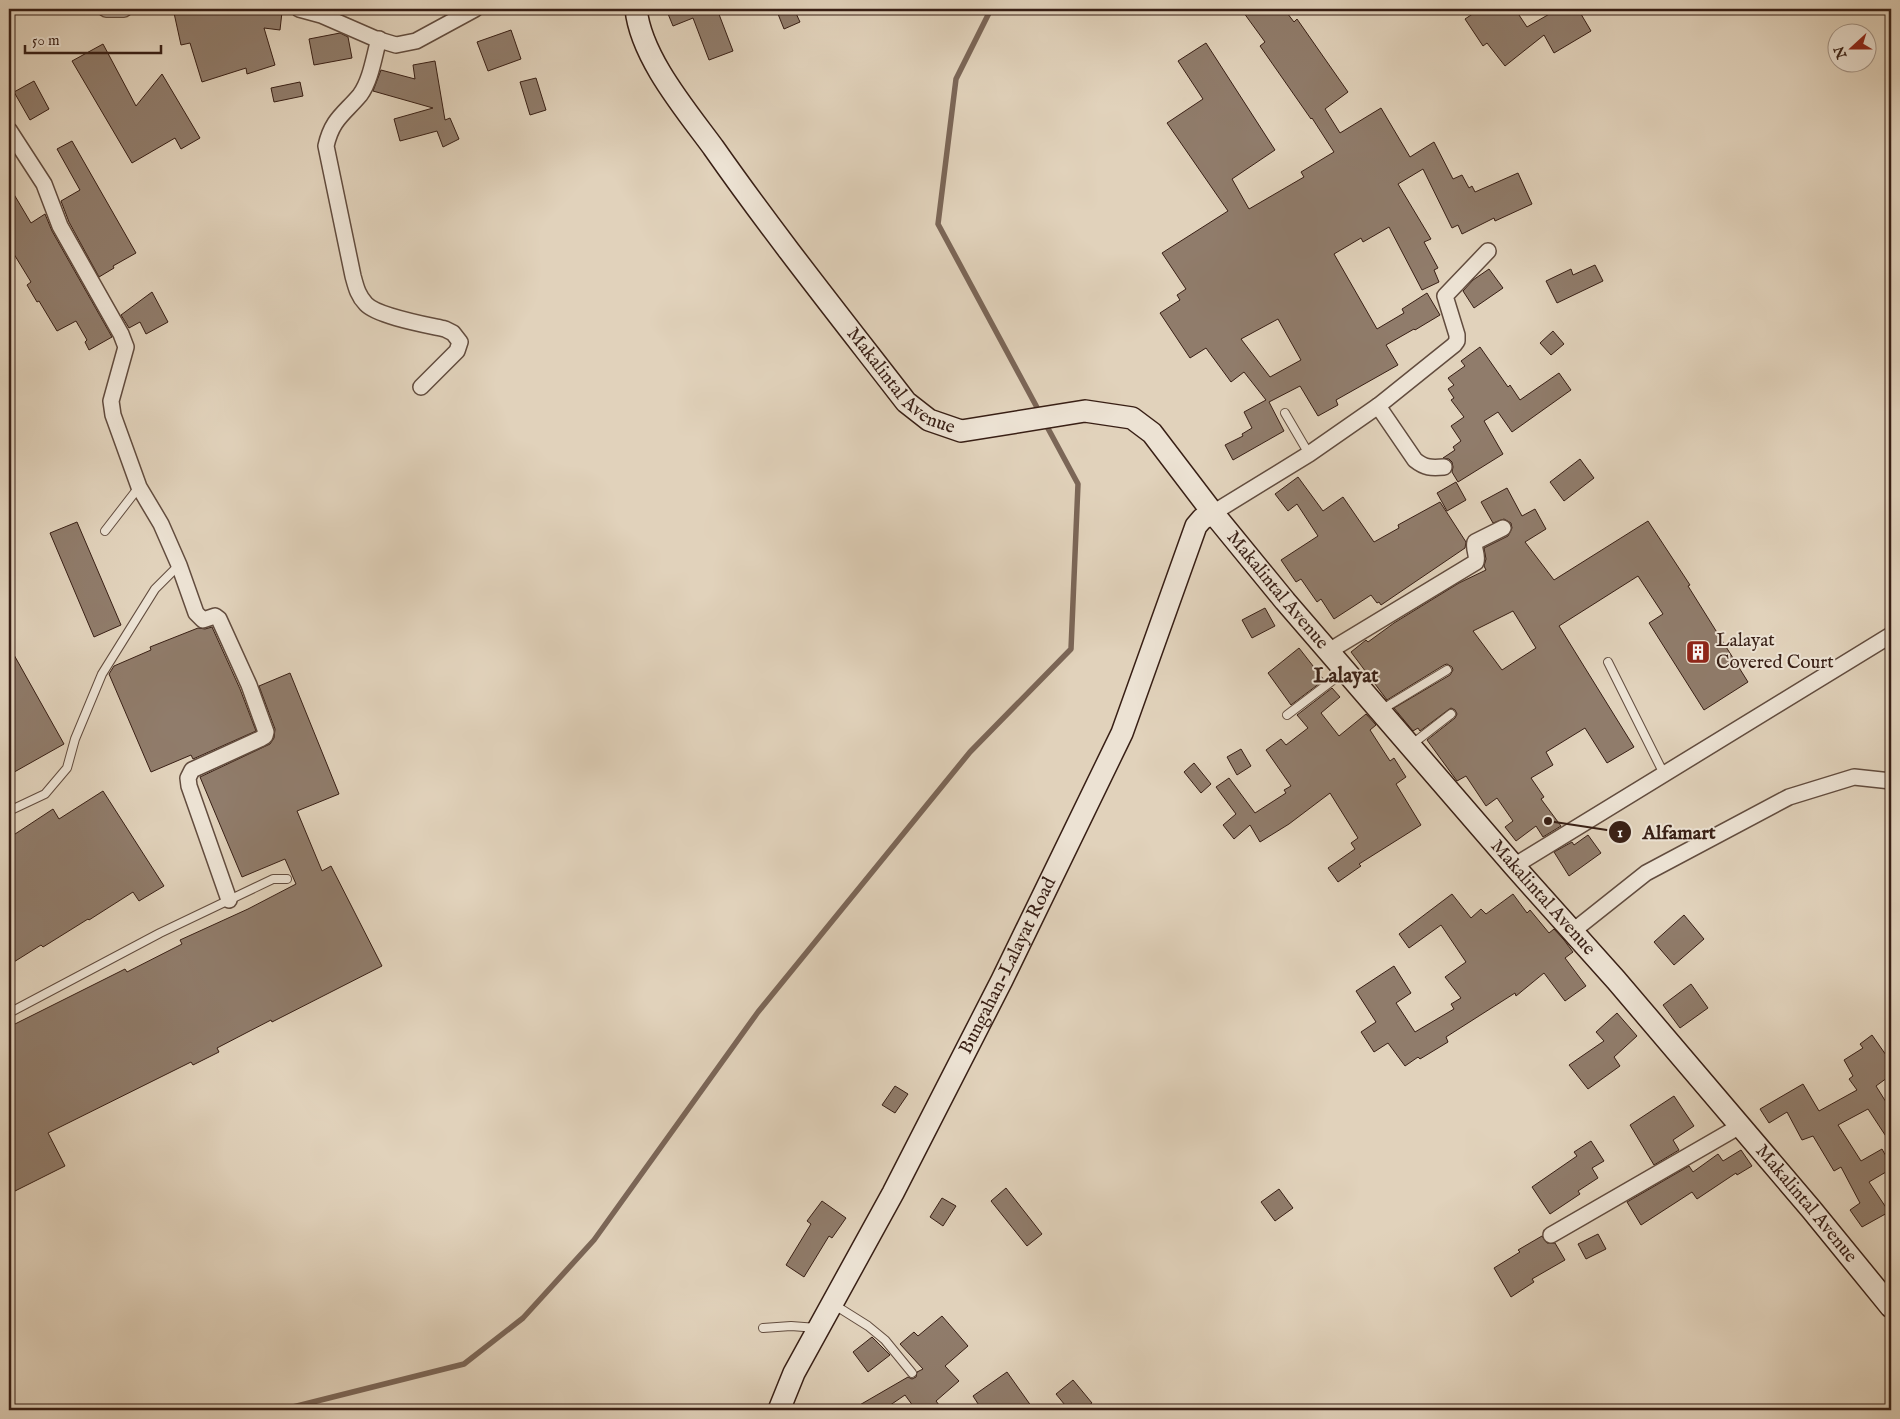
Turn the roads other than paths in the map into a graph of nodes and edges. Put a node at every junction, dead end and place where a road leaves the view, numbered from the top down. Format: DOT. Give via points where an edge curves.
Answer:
graph roads {
  1 [pos="106,9"];
  2 [pos="124,9"];
  3 [pos="299,9"];
  4 [pos="475,9"];
  5 [pos="636,9"];
  6 [pos="378,39"];
  7 [pos="9,130"];
  8 [pos="1488,251"];
  9 [pos="421,387"];
  10 [pos="1378,406"];
  11 [pos="1285,413"];
  12 [pos="1309,454"];
  13 [pos="1444,467"];
  14 [pos="139,487"];
  15 [pos="1213,512"];
  16 [pos="1503,528"];
  17 [pos="105,531"];
  18 [pos="179,566"];
  19 [pos="1891,635"];
  20 [pos="1329,651"];
  21 [pos="1608,662"];
  22 [pos="1346,670"];
  23 [pos="1448,670"];
  24 [pos="1381,710"];
  25 [pos="1451,714"];
  26 [pos="1287,715"];
  27 [pos="1411,745"];
  28 [pos="1664,774"];
  29 [pos="1891,781"];
  30 [pos="9,811"];
  31 [pos="1514,866"];
  32 [pos="287,879"];
  33 [pos="230,900"];
  34 [pos="1573,931"];
  35 [pos="9,1013"];
  36 [pos="1740,1126"];
  37 [pos="1552,1235"];
  38 [pos="832,1303"];
  39 [pos="1891,1307"];
  40 [pos="763,1328"];
  41 [pos="819,1328"];
  42 [pos="912,1373"];
  43 [pos="779,1410"];
  1 -- 2 [label="street"];
  3 -- 6 [label="street"];
  4 -- 6 [label="street" via="416,41 396,45"];
  5 -- 15 [label="main road, Makalintal Avenue" via="648,50 666,82 756,209 906,402 929,420 961,431 1085,412 1132,418 1152,433"];
  6 -- 9 [label="street" via="366,84 341,113 329,132 326,146 358,294 368,306 378,311 453,333 460,342 457,351"];
  7 -- 14 [label="street" via="44,184 60,226 126,347 111,401 112,415"];
  8 -- 10 [label="street" via="1445,296 1457,336 1454,346"];
  10 -- 12 [label="street"];
  10 -- 13 [label="street" via="1415,460 1424,467"];
  11 -- 12 [label="lane"];
  12 -- 15 [label="street"];
  14 -- 17 [label="lane"];
  14 -- 18 [label="street" via="161,524"];
  15 -- 20 [label="main road, Makalintal Avenue"];
  15 -- 38 [label="main road, Bungahan-Lalayat Road" via="1196,526 1122,733 1002,980"];
  16 -- 20 [label="street" via="1475,542 1476,562"];
  18 -- 30 [label="lane" via="155,589 102,674 75,739 67,768 45,794"];
  18 -- 33 [label="street" via="196,614 203,620 215,616 219,619 266,732 260,739 192,770 188,778"];
  19 -- 28 [label="street"];
  20 -- 22 [label="main road, Makalintal Avenue"];
  21 -- 28 [label="lane"];
  22 -- 24 [label="main road, Makalintal Avenue"];
  22 -- 26 [label="lane"];
  23 -- 24 [label="lane"];
  24 -- 27 [label="main road, Makalintal Avenue"];
  25 -- 27 [label="lane"];
  27 -- 31 [label="main road, Makalintal Avenue"];
  28 -- 31 [label="street"];
  29 -- 34 [label="street" via="1854,777 1789,797 1646,873"];
  31 -- 34 [label="main road, Makalintal Avenue"];
  32 -- 33 [label="lane" via="273,879"];
  33 -- 35 [label="lane"];
  34 -- 36 [label="main road, Makalintal Avenue"];
  36 -- 37 [label="street"];
  36 -- 39 [label="main road, Makalintal Avenue"];
  38 -- 41 [label="main road, Bungahan-Lalayat Road"];
  38 -- 42 [label="lane" via="885,1340"];
  40 -- 41 [label="lane"];
  41 -- 43 [label="main road, Bungahan-Lalayat Road" via="794,1373"];
}
